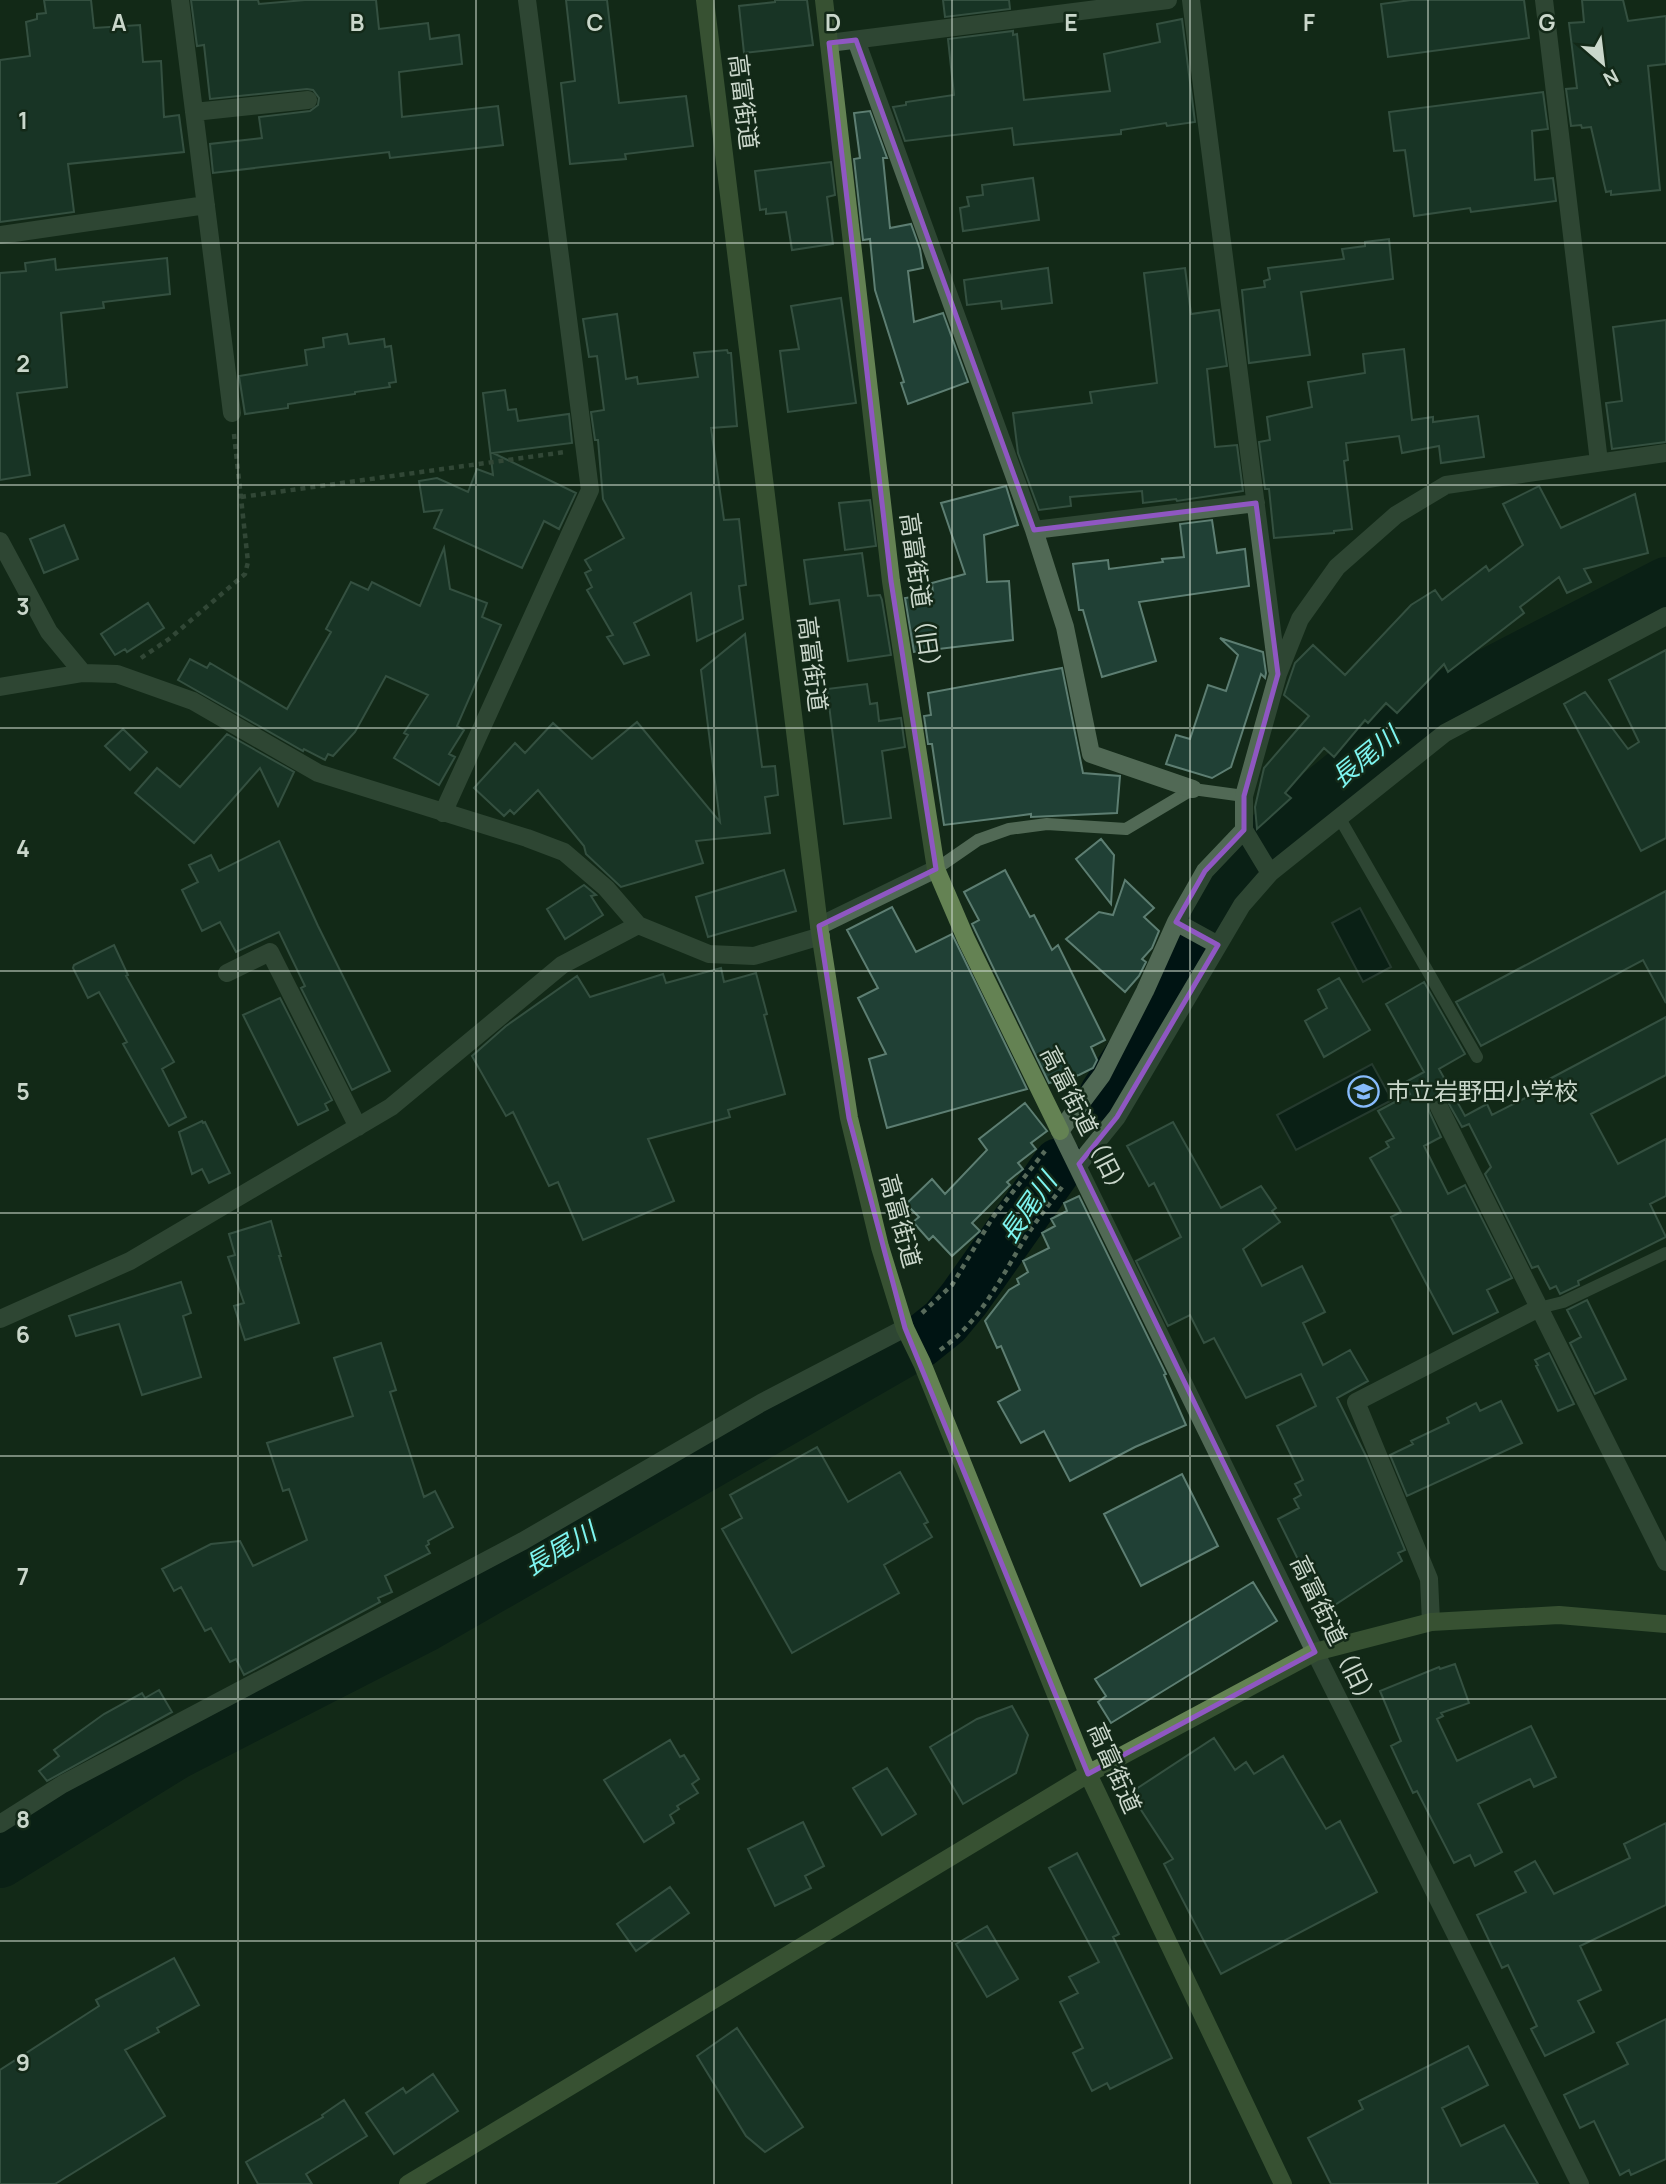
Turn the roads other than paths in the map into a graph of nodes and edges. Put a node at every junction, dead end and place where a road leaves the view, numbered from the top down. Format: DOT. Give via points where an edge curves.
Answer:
graph roads {
  1 [pos="180,0"];
  2 [pos="527,0"];
  3 [pos="705,0"];
  4 [pos="824,0"];
  5 [pos="1168,0"];
  6 [pos="1191,0"];
  7 [pos="1544,0"];
  8 [pos="856,40"];
  9 [pos="830,43"];
  10 [pos="308,100"];
  11 [pos="194,112"];
  12 [pos="206,205"];
  13 [pos="0,234"];
  14 [pos="232,413"];
  15 [pos="1666,453"];
  16 [pos="1599,462"];
  17 [pos="1255,503"];
  18 [pos="1034,530"];
  19 [pos="0,541"];
  20 [pos="1666,616"];
  21 [pos="83,673"];
  22 [pos="1278,674"];
  23 [pos="0,687"];
  24 [pos="1194,789"];
  25 [pos="1244,796"];
  26 [pos="443,813"];
  27 [pos="1339,817"];
  28 [pos="1247,834"];
  29 [pos="936,869"];
  30 [pos="1268,869"];
  31 [pos="1180,924"];
  32 [pos="638,925"];
  33 [pos="820,931"];
  34 [pos="1214,943"];
  35 [pos="227,973"];
  36 [pos="1477,1056"];
  37 [pos="1439,1107"];
  38 [pos="358,1127"];
  39 [pos="1060,1131"];
  40 [pos="1079,1164"];
  41 [pos="1666,1253"];
  42 [pos="1539,1308"];
  43 [pos="0,1319"];
  44 [pos="905,1328"];
  45 [pos="1666,1562"];
  46 [pos="1431,1622"];
  47 [pos="1666,1624"];
  48 [pos="1315,1652"];
  49 [pos="1088,1774"];
  50 [pos="0,1824"];
  51 [pos="408,2184"];
  52 [pos="1283,2184"];
  53 [pos="1580,2184"];
  1 -- 11 [label="street"];
  2 -- 26 [label="street" via="590,490"];
  3 -- 33 [label="street, 高富街道"];
  4 -- 9 [label="street, 高富街道（旧）"];
  5 -- 8 [label="street"];
  6 -- 17 [label="street"];
  7 -- 16 [label="street"];
  8 -- 9 [label="street"];
  8 -- 18 [label="street"];
  9 -- 29 [label="street, 高富街道（旧）" via="891,581"];
  10 -- 11 [label="street"];
  11 -- 12 [label="street"];
  12 -- 13 [label="street"];
  12 -- 14 [label="street"];
  15 -- 16 [label="street"];
  16 -- 22 [label="street" via="1446,485 1396,515 1337,567 1300,619"];
  17 -- 18 [label="street"];
  17 -- 22 [label="street"];
  18 -- 24 [label="street" via="1065,627 1091,754"];
  19 -- 21 [label="street" via="49,632"];
  20 -- 27 [label="street" via="1445,733"];
  21 -- 23 [label="street"];
  21 -- 26 [label="street" via="117,674 193,701 318,773"];
  22 -- 25 [label="street"];
  24 -- 25 [label="lane"];
  24 -- 29 [label="lane" via="1126,830 1047,824 1009,829 978,840"];
  25 -- 28 [label="street"];
  26 -- 32 [label="street" via="564,852 606,888"];
  27 -- 30 [label="street"];
  27 -- 36 [label="lane"];
  28 -- 30 [label="street"];
  28 -- 31 [label="street" via="1205,871"];
  29 -- 33 [label="street"];
  29 -- 39 [label="street, 高富街道（旧）"];
  30 -- 34 [label="street"];
  31 -- 34 [label="street"];
  31 -- 39 [label="street" via="1101,1075"];
  32 -- 33 [label="street" via="709,954 754,956"];
  32 -- 38 [label="street" via="562,965 391,1107"];
  33 -- 44 [label="street, 高富街道" via="849,1118"];
  34 -- 40 [label="street" via="1117,1117"];
  35 -- 38 [label="street" via="270,952"];
  37 -- 42 [label="street"];
  38 -- 43 [label="street" via="130,1261"];
  39 -- 40 [label="street, 高富街道（旧）"];
  40 -- 48 [label="street, 高富街道（旧）"];
  41 -- 42 [label="lane" via="1563,1302"];
  42 -- 45 [label="street"];
  42 -- 46 [label="street" via="1356,1402 1429,1578"];
  44 -- 49 [label="street, 高富街道"];
  44 -- 50 [label="street" via="761,1403 523,1541 63,1784"];
  46 -- 47 [label="street" via="1559,1615"];
  46 -- 48 [label="street"];
  48 -- 49 [label="street"];
  48 -- 53 [label="street, 高富街道（旧）"];
  49 -- 51 [label="street"];
  49 -- 52 [label="street, 高富街道"];
}
